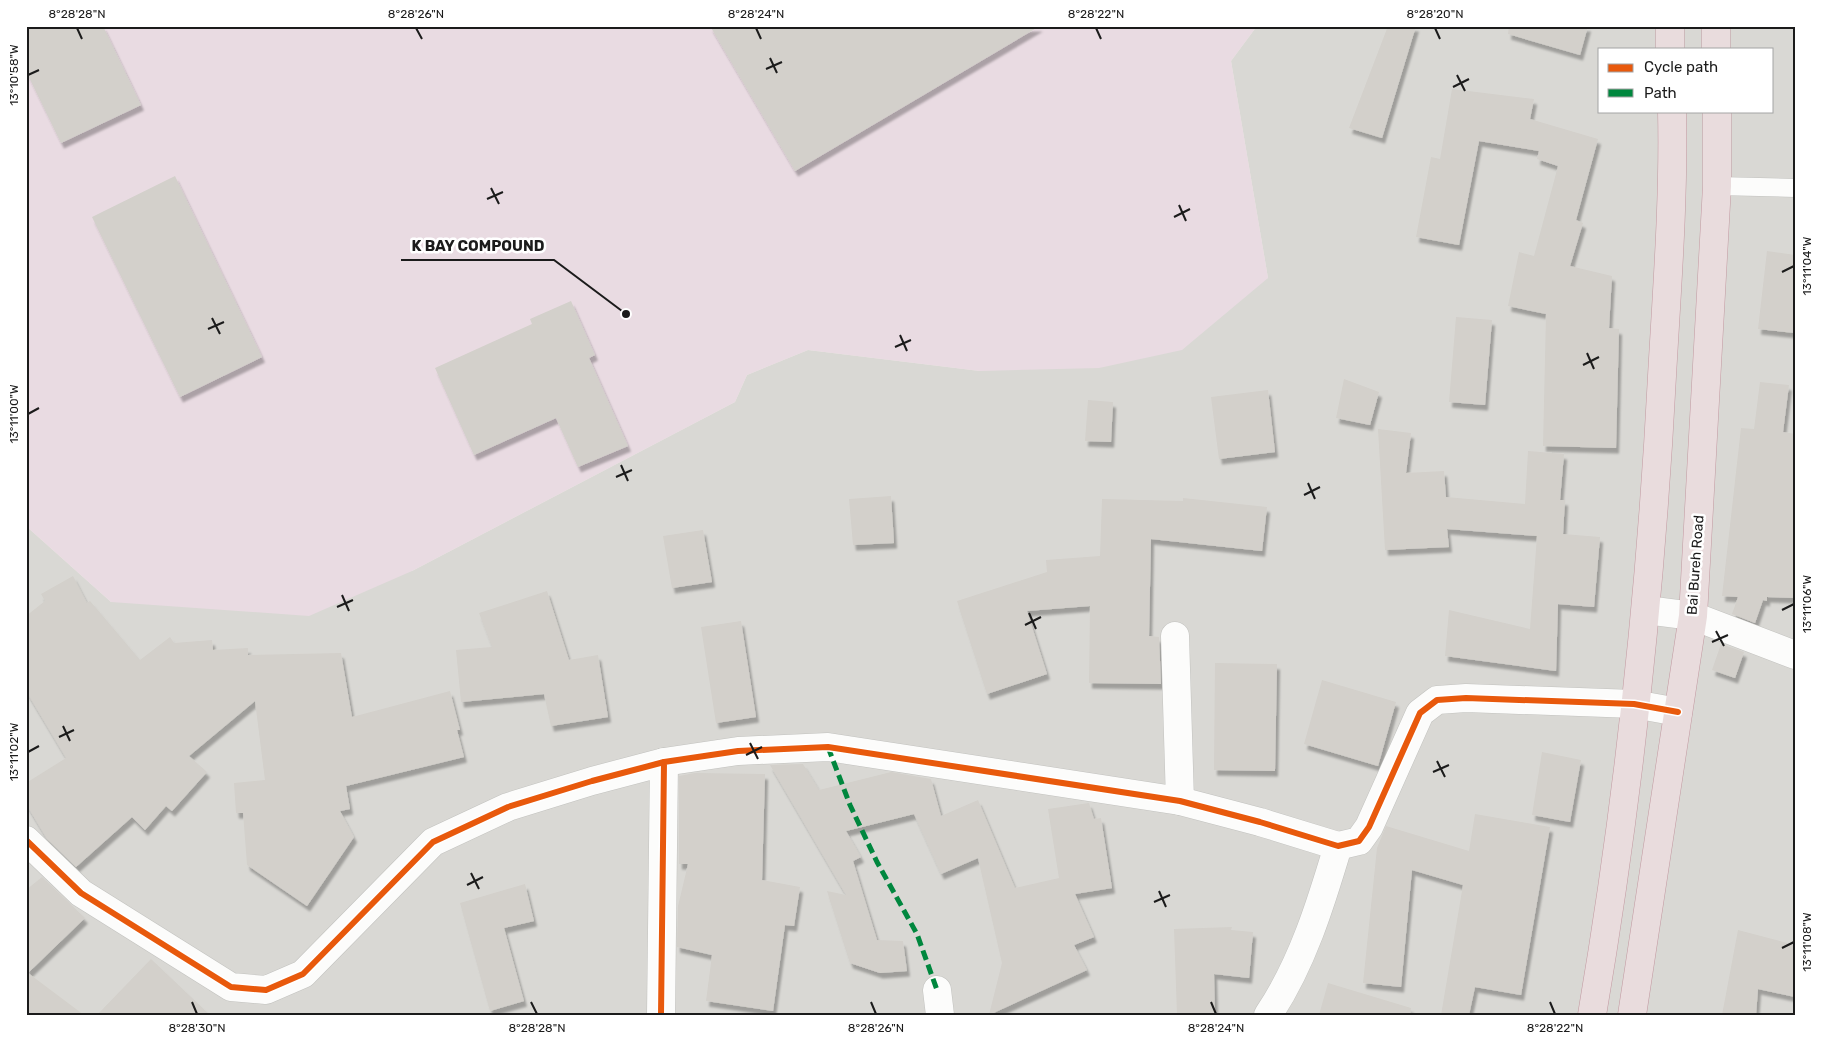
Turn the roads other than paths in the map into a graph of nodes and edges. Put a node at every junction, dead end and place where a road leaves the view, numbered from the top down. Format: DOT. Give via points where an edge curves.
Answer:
graph roads {
  1 [pos="1670,26"];
  2 [pos="1716,26"];
  3 [pos="1670,48"];
  4 [pos="1716,48"];
  5 [pos="1672,112"];
  6 [pos="1717,112"];
  7 [pos="1717,186"];
  8 [pos="1795,188"];
  9 [pos="1646,610"];
  10 [pos="1693,616"];
  11 [pos="1175,636"];
  12 [pos="1795,655"];
  13 [pos="1634,704"];
  14 [pos="1678,712"];
  15 [pos="664,762"];
  16 [pos="1180,801"];
  17 [pos="26,840"];
  18 [pos="1338,846"];
  19 [pos="661,1015"];
  20 [pos="1268,1015"];
  21 [pos="1592,1015"];
  22 [pos="1632,1015"];
  1 -- 3 [label="highway"];
  2 -- 4 [label="highway"];
  5 -- 9 [label="highway" via="1666,299"];
  6 -- 7 [label="highway, Bai Bureh Road"];
  7 -- 8 [label="lane"];
  7 -- 10 [label="highway, Bai Bureh Road"];
  9 -- 10 [label="street"];
  9 -- 13 [label="highway"];
  10 -- 12 [label="street"];
  10 -- 14 [label="highway, Bai Bureh Road"];
  11 -- 16 [label="street"];
  13 -- 14 [label="street"];
  13 -- 18 [label="street" via="1466,698 1437,700 1420,713 1369,827 1359,841"];
  13 -- 21 [label="highway"];
  14 -- 22 [label="highway, Bai Bureh Road"];
  15 -- 16 [label="street" via="738,751 828,747"];
  15 -- 17 [label="street" via="592,780 508,807 433,842 303,974 266,990 231,987 81,893"];
  15 -- 19 [label="street"];
  16 -- 18 [label="street"];
  18 -- 20 [label="street" via="1313,923 1284,992"];
}
